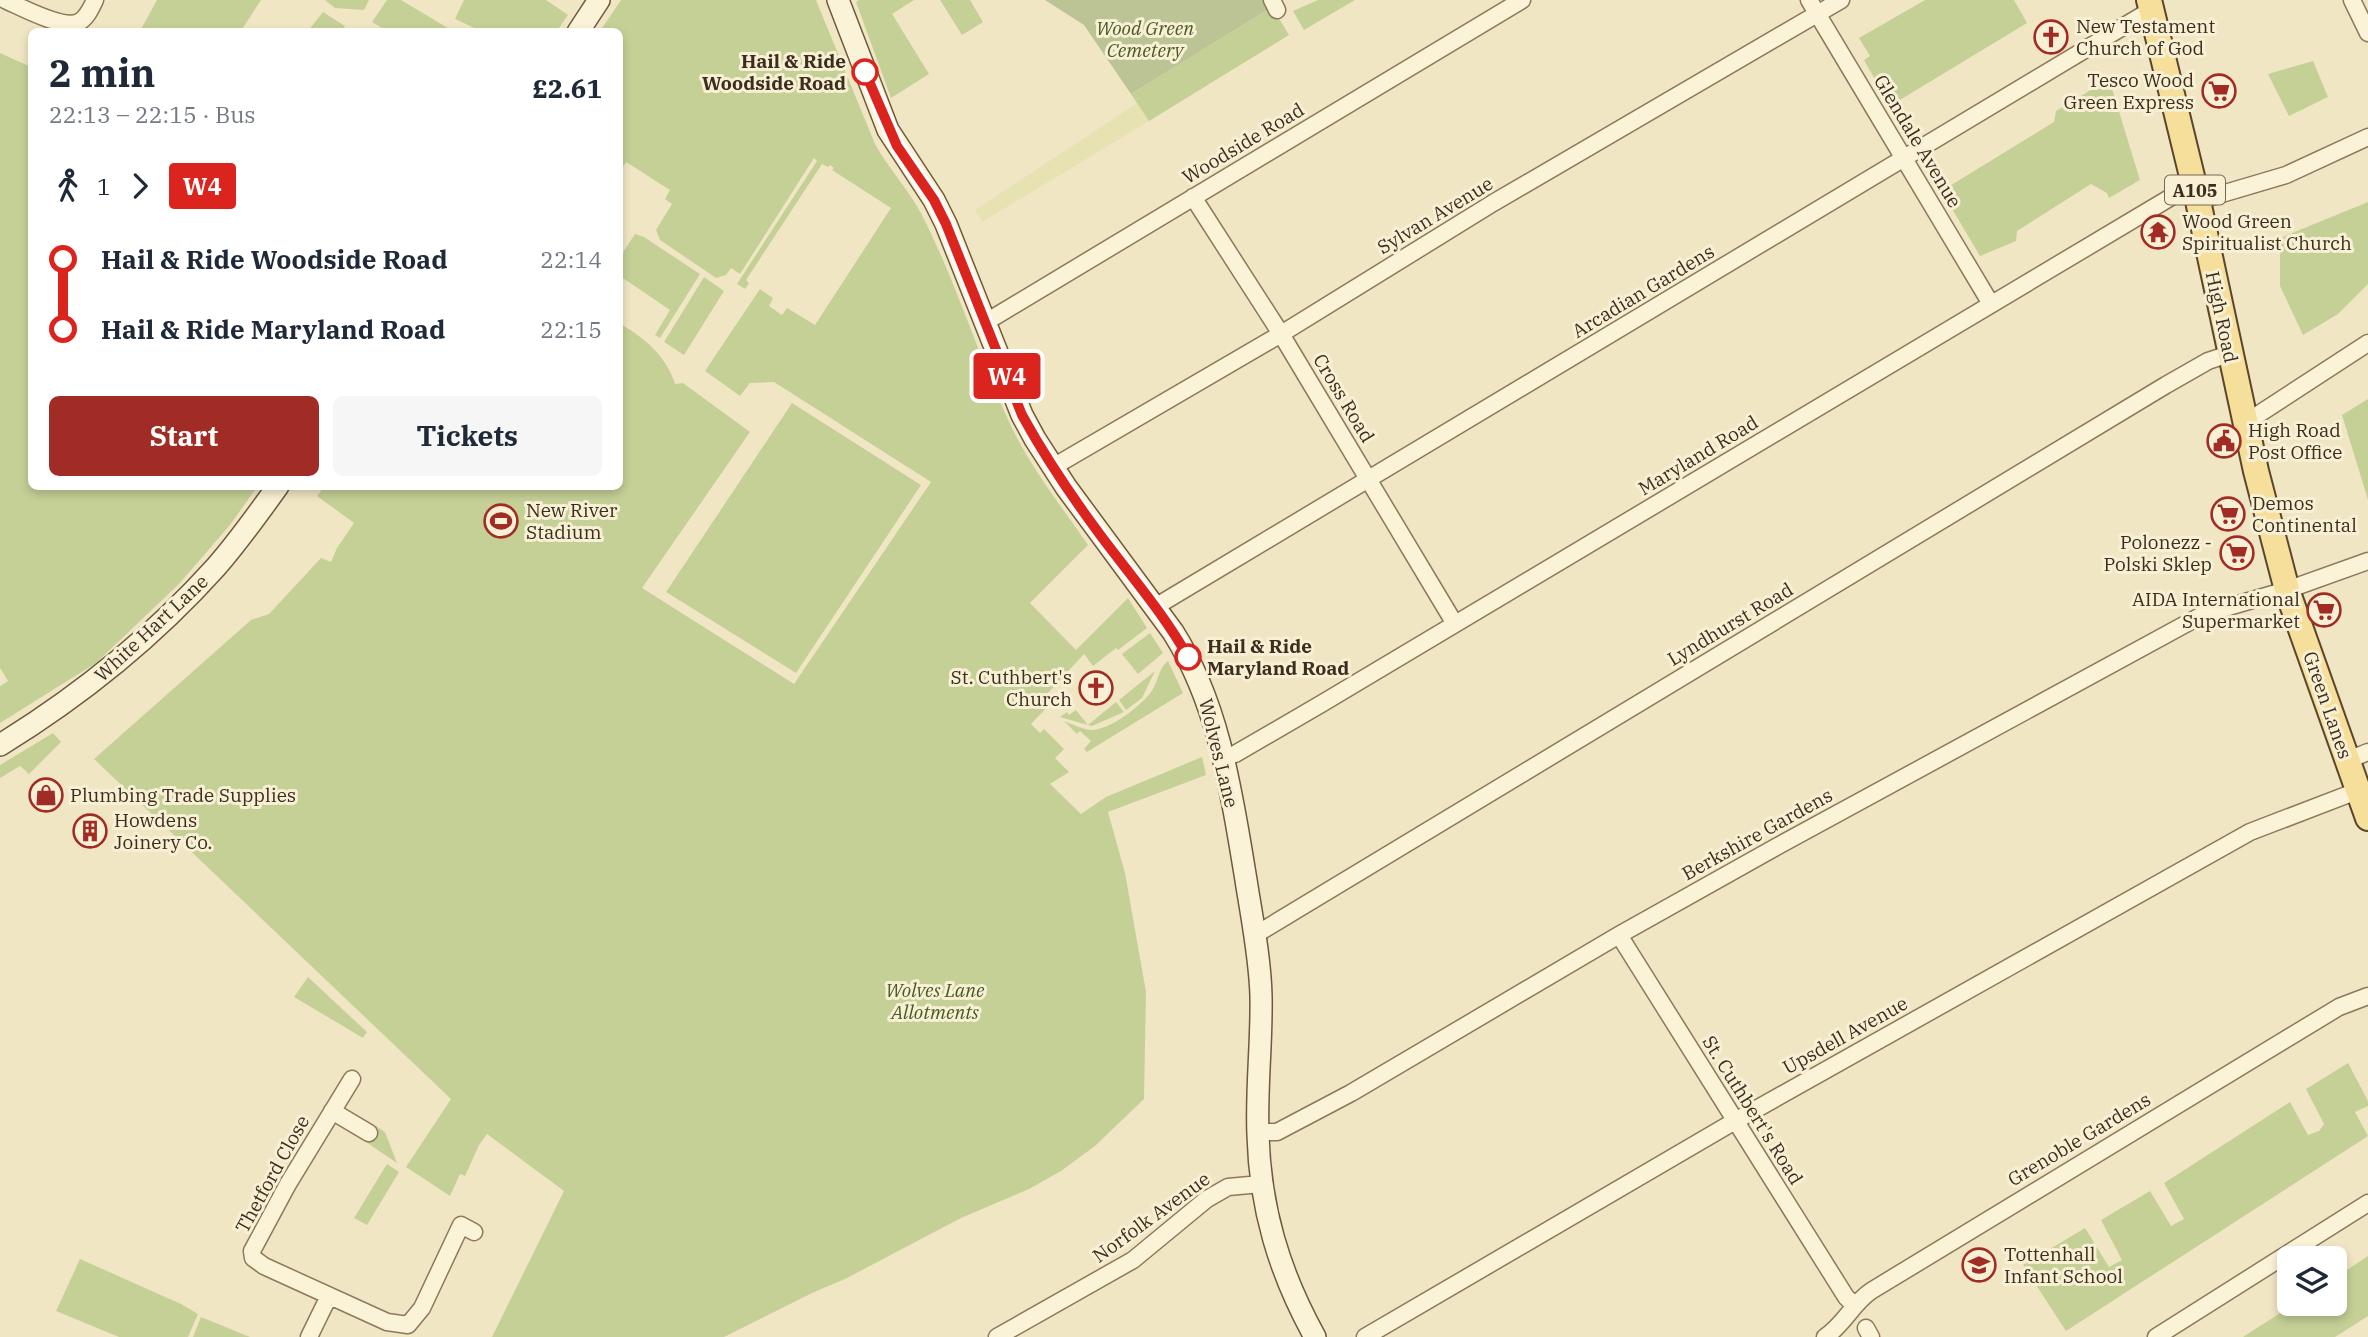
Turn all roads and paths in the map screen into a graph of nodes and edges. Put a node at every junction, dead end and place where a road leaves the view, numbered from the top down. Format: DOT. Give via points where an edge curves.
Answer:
graph roads {
  1 [pos="5,0"];
  2 [pos="95,0"];
  3 [pos="599,0"];
  4 [pos="838,0"];
  5 [pos="1522,0"];
  6 [pos="1841,0"];
  7 [pos="2352,0"];
  8 [pos="2150,5"];
  9 [pos="1813,7"];
  10 [pos="581,28"];
  11 [pos="2368,33"];
  12 [pos="2368,136"];
  13 [pos="1904,158"];
  14 [pos="2195,192"];
  15 [pos="1193,197"];
  16 [pos="1991,304"];
  17 [pos="986,322"];
  18 [pos="1281,334"];
  19 [pos="2368,343"];
  20 [pos="2229,354"];
  21 [pos="2245,420"];
  22 [pos="1054,467"];
  23 [pos="2256,471"];
  24 [pos="1369,480"];
  25 [pos="275,490"];
  26 [pos="2368,561"];
  27 [pos="2287,590"];
  28 [pos="1156,607"];
  29 [pos="1455,624"];
  30 [pos="0,745"];
  31 [pos="2358,756"];
  32 [pos="1223,757"];
  33 [pos="2357,791"];
  34 [pos="2368,818"];
  35 [pos="1255,935"];
  36 [pos="1619,935"];
  37 [pos="2368,996"];
  38 [pos="352,1079"];
  39 [pos="332,1111"];
  40 [pos="1735,1121"];
  41 [pos="1258,1132"];
  42 [pos="369,1133"];
  43 [pos="1261,1184"];
  44 [pos="2368,1203"];
  45 [pos="474,1232"];
  46 [pos="329,1296"];
  47 [pos="1854,1305"];
  48 [pos="309,1337"];
  49 [pos="997,1337"];
  50 [pos="1315,1337"];
  51 [pos="1364,1337"];
  52 [pos="1825,1337"];
  53 [pos="2156,1337"];
  1 -- 2 [label="street" via="70,25 83,19"];
  3 -- 10 [label="street"];
  4 -- 17 [label="street, Wolves Lane" via="888,130 934,200"];
  5 -- 15 [label="street, Woodside Road"];
  6 -- 9 [label="street, Sylvan Avenue"];
  7 -- 11 [label="street"];
  8 -- 13 [label="street, Arcadian Gardens"];
  8 -- 14 [label="main road, High Road / A105"];
  9 -- 13 [label="street, Glendale Avenue"];
  9 -- 18 [label="street, Sylvan Avenue"];
  12 -- 14 [label="street, Maryland Road" via="2286,175"];
  13 -- 16 [label="street, Glendale Avenue"];
  13 -- 24 [label="street, Arcadian Gardens"];
  14 -- 16 [label="street, Maryland Road"];
  14 -- 20 [label="main road, High Road / A105"];
  15 -- 17 [label="street, Woodside Road"];
  15 -- 18 [label="street, Cross Road"];
  16 -- 29 [label="street, Maryland Road"];
  17 -- 22 [label="street, Wolves Lane" via="1022,415"];
  18 -- 22 [label="street, Sylvan Avenue"];
  18 -- 24 [label="street, Cross Road"];
  19 -- 21 [label="street"];
  20 -- 21 [label="main road, High Road / A105"];
  20 -- 35 [label="street, Lyndhurst Road" via="2208,360 2166,385"];
  21 -- 23 [label="main road, High Road / A105"];
  22 -- 28 [label="street, Wolves Lane"];
  23 -- 27 [label="main road, Green Lanes / A105"];
  24 -- 28 [label="street, Arcadian Gardens"];
  24 -- 29 [label="street, Cross Road"];
  25 -- 30 [label="street, White Hart Lane" via="216,568 159,624 76,695"];
  26 -- 27 [label="street, Berkshire Gardens"];
  27 -- 31 [label="main road, Green Lanes / A105"];
  27 -- 36 [label="street, Berkshire Gardens" via="2204,614"];
  28 -- 32 [label="street, Wolves Lane" via="1196,674"];
  29 -- 32 [label="street, Maryland Road"];
  31 -- 33 [label="main road, Green Lanes / A105"];
  32 -- 35 [label="street, Wolves Lane"];
  33 -- 34 [label="main road, Green Lanes / A105"];
  33 -- 40 [label="street, Upsdell Avenue" via="2250,832"];
  35 -- 41 [label="street, Wolves Lane" via="1261,997"];
  36 -- 40 [label="street, St. Cuthbert's Road"];
  36 -- 41 [label="street, Berkshire Gardens" via="1351,1093 1277,1132"];
  37 -- 47 [label="street, Grenoble Gardens" via="2339,1007"];
  38 -- 39 [label="street, Thetford Close"];
  39 -- 42 [label="street, Thetford Close"];
  39 -- 46 [label="street, Thetford Close" via="253,1251 257,1262"];
  40 -- 47 [label="street, St. Cuthbert's Road"];
  40 -- 51 [label="street, Upsdell Avenue"];
  41 -- 43 [label="street, Wolves Lane"];
  43 -- 49 [label="street, Norfolk Avenue" via="1228,1187 1207,1199 1133,1260"];
  43 -- 50 [label="street, Wolves Lane" via="1269,1229 1286,1278"];
  44 -- 53 [label="street"];
  45 -- 46 [label="street, Thetford Close" via="461,1225 422,1308 408,1325 387,1322"];
  46 -- 48 [label="street"];
  47 -- 52 [label="street, Grenoble Gardens"];
}
